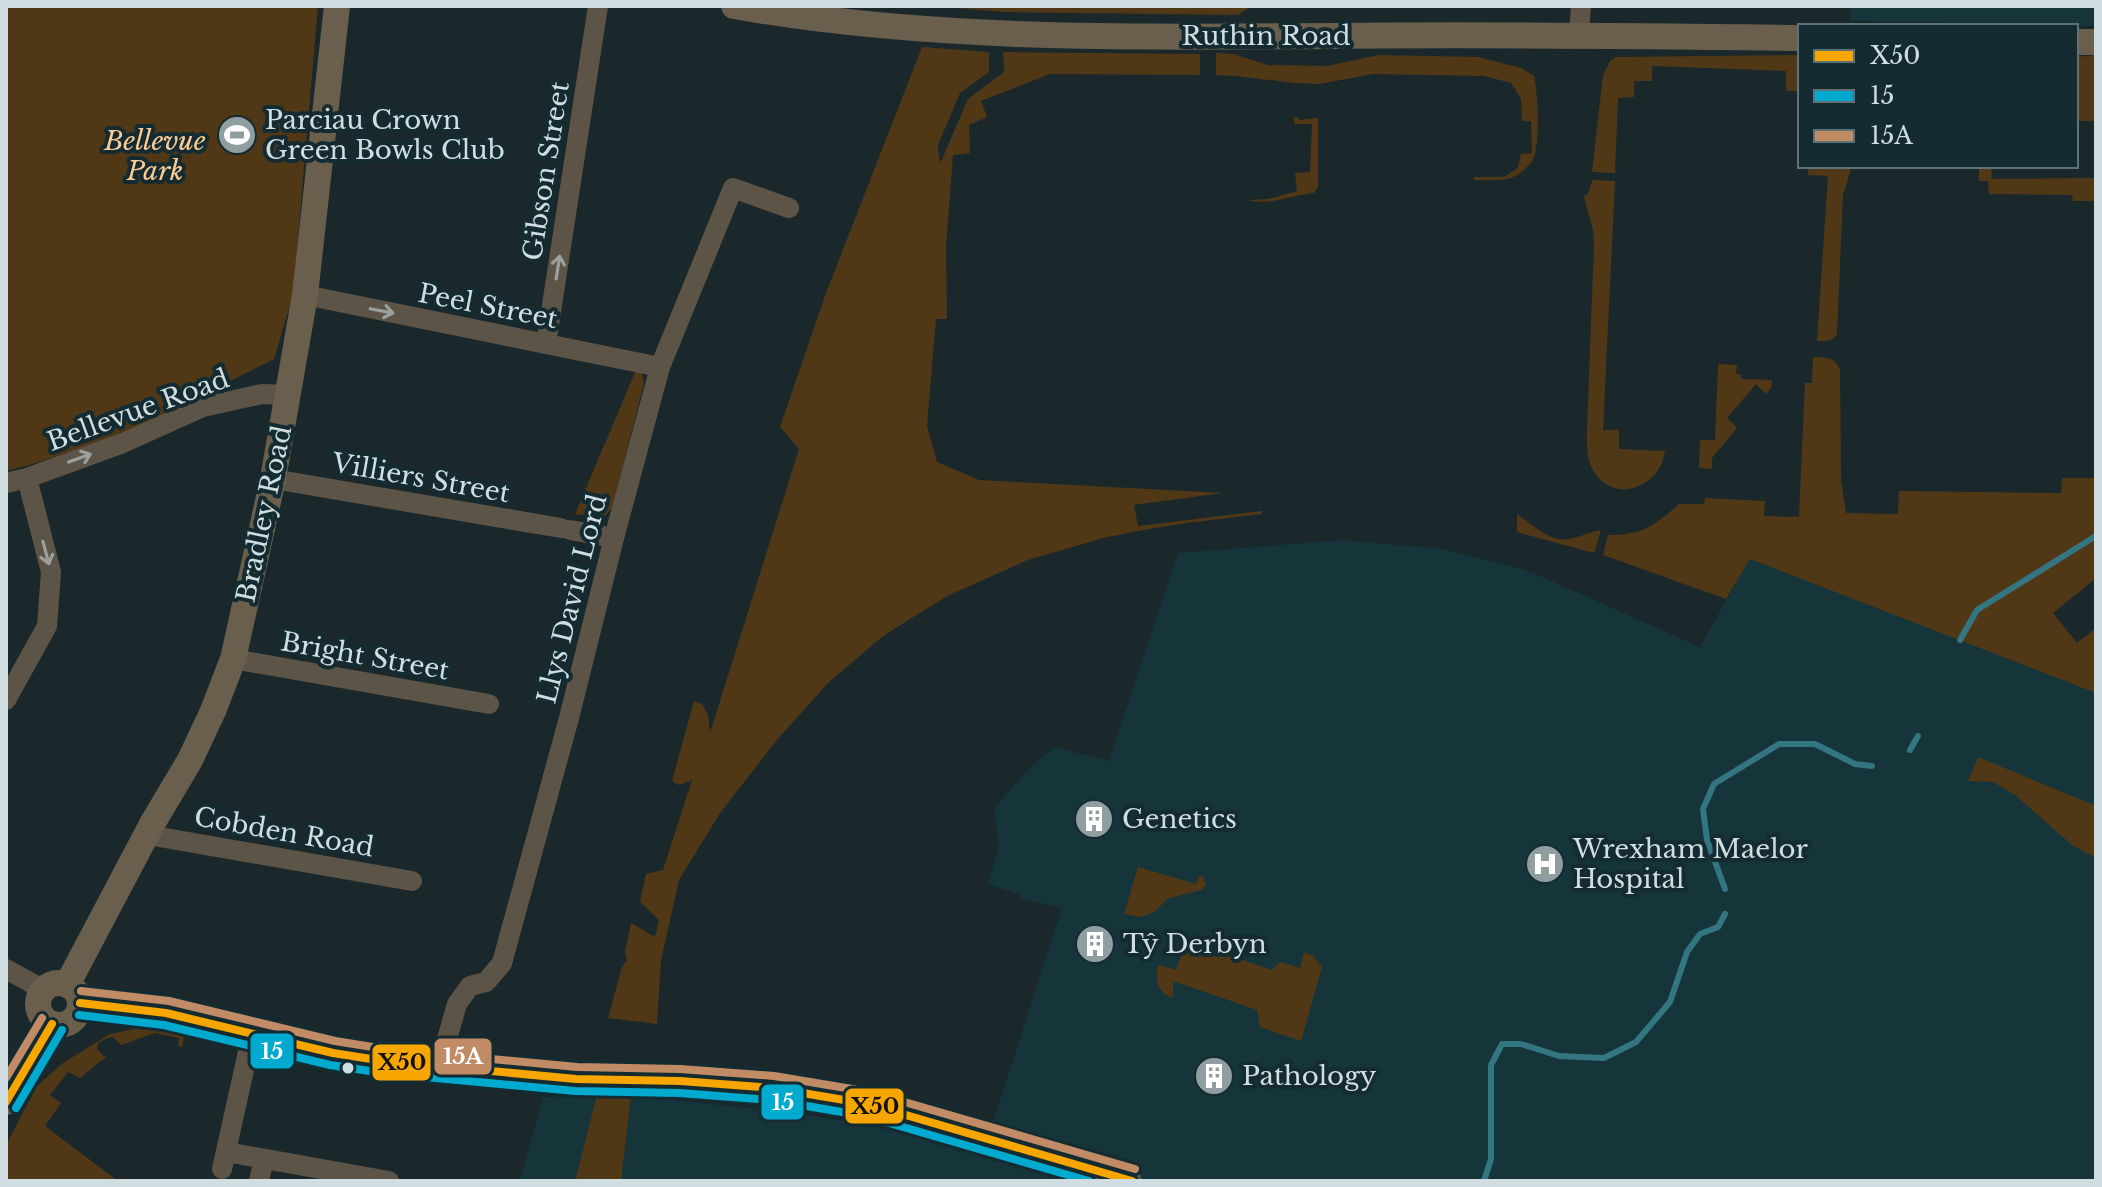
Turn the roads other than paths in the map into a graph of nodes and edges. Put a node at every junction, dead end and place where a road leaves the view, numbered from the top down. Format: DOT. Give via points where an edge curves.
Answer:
graph roads {
  1 [pos="337,6"];
  2 [pos="598,6"];
  3 [pos="734,6"];
  4 [pos="1581,6"];
  5 [pos="1579,35"];
  6 [pos="1798,38"];
  7 [pos="789,208"];
  8 [pos="305,295"];
  9 [pos="546,344"];
  10 [pos="660,367"];
  11 [pos="289,395"];
  12 [pos="27,478"];
  13 [pos="273,479"];
  14 [pos="6,483"];
  15 [pos="614,538"];
  16 [pos="233,659"];
  17 [pos="6,700"];
  18 [pos="489,704"];
  19 [pos="148,835"];
  20 [pos="412,881"];
  21 [pos="6,969"];
  22 [pos="64,993"];
  23 [pos="252,1034"];
  24 [pos="439,1067"];
  25 [pos="6,1102"];
  26 [pos="264,1159"];
  27 [pos="259,1181"];
  28 [pos="389,1181"];
  29 [pos="1132,1181"];
  1 -- 8 [label="main road, Bradley Road"];
  9 -- 2 [label="street, Gibson Street, one-way"];
  3 -- 5 [label="main road, Ruthin Road" via="851,24 993,34"];
  4 -- 5 [label="street"];
  5 -- 6 [label="main road, Ruthin Road"];
  7 -- 10 [label="street, Llys David Lord" via="733,188"];
  8 -- 9 [label="street, Peel Street, one-way"];
  8 -- 11 [label="main road, Bradley Road"];
  9 -- 10 [label="street, Peel Street"];
  10 -- 15 [label="street, Llys David Lord"];
  12 -- 11 [label="street, Bellevue Road, one-way" via="203,407 262,394"];
  11 -- 13 [label="main road, Bradley Road"];
  12 -- 14 [label="street, Bellevue Road"];
  12 -- 17 [label="street, one-way" via="51,572 47,626"];
  13 -- 15 [label="street, Villiers Street"];
  13 -- 16 [label="main road, Bradley Road"];
  15 -- 24 [label="street, Llys David Lord" via="502,963 486,982 470,986 457,1004"];
  16 -- 18 [label="street, Bright Street"];
  16 -- 19 [label="main road, Bradley Road" via="190,760"];
  19 -- 20 [label="street, Cobden Road"];
  19 -- 22 [label="main road, Bradley Road"];
  21 -- 22 [label="street"];
  22 -- 23 [label="street"];
  22 -- 25 [label="main road" via="38,1002 52,1024"];
  23 -- 24 [label="street" via="333,1053"];
  23 -- 26 [label="street" via="224,1160"];
  24 -- 29 [label="street" via="773,1088 868,1104"];
  26 -- 27 [label="street"];
  26 -- 28 [label="street"];
}
